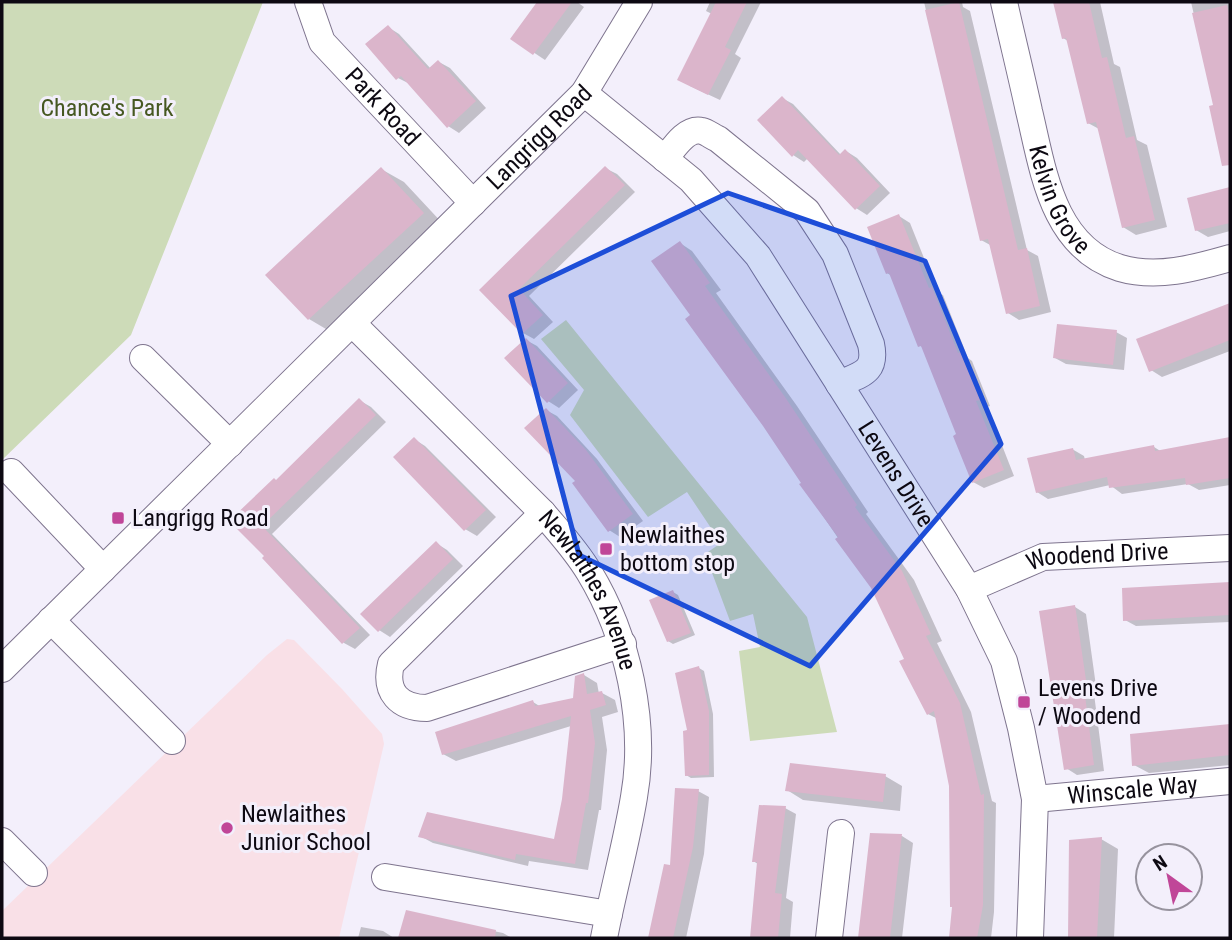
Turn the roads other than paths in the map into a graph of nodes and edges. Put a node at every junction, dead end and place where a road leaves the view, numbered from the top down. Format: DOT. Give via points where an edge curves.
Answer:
graph roads {
  1 [pos="308,2"];
  2 [pos="639,2"];
  3 [pos="1003,2"];
  4 [pos="584,93"];
  5 [pos="665,159"];
  6 [pos="473,203"];
  7 [pos="1230,258"];
  8 [pos="352,323"];
  9 [pos="143,358"];
  10 [pos="839,384"];
  11 [pos="230,444"];
  12 [pos="10,472"];
  13 [pos="543,513"];
  14 [pos="1230,548"];
  15 [pos="103,569"];
  16 [pos="969,589"];
  17 [pos="51,620"];
  18 [pos="623,644"];
  19 [pos="2,669"];
  20 [pos="172,741"];
  21 [pos="1230,781"];
  22 [pos="1035,799"];
  23 [pos="841,833"];
  24 [pos="2,841"];
  25 [pos="34,873"];
  26 [pos="385,877"];
  27 [pos="606,926"];
  28 [pos="829,938"];
  29 [pos="1030,938"];
  1 -- 6 [label="street, Park Road" via="323,42"];
  2 -- 4 [label="street, Langrigg Road"];
  3 -- 7 [label="street, Kelvin Grove" via="1048,191 1070,232 1102,260 1121,268 1167,272"];
  4 -- 5 [label="street, Levens Drive"];
  4 -- 6 [label="street, Langrigg Road"];
  5 -- 10 [label="street, Levens Drive" via="691,180 758,256"];
  5 -- 10 [label="street" via="692,131 702,131 807,211 835,254 874,358 862,374"];
  6 -- 8 [label="street, Langrigg Road"];
  8 -- 11 [label="street, Langrigg Road"];
  8 -- 13 [label="street, Newlaithes Avenue"];
  9 -- 11 [label="street"];
  10 -- 16 [label="street, Levens Drive"];
  11 -- 15 [label="street, Langrigg Road"];
  12 -- 15 [label="street"];
  13 -- 18 [label="street, Newlaithes Avenue" via="589,573"];
  13 -- 18 [label="street" via="391,664 388,677 397,697 414,708 427,708"];
  14 -- 16 [label="street, Woodend Drive" via="1043,557"];
  15 -- 17 [label="street, Langrigg Road"];
  16 -- 22 [label="street, Levens Drive" via="1004,662"];
  17 -- 19 [label="street, Langrigg Road"];
  17 -- 20 [label="street"];
  18 -- 27 [label="street, Newlaithes Avenue" via="637,753 635,796"];
  21 -- 22 [label="street, Winscale Way"];
  22 -- 29 [label="street, Levens Drive"];
  23 -- 28 [label="street"];
  24 -- 25 [label="street"];
  26 -- 27 [label="street"];
}
